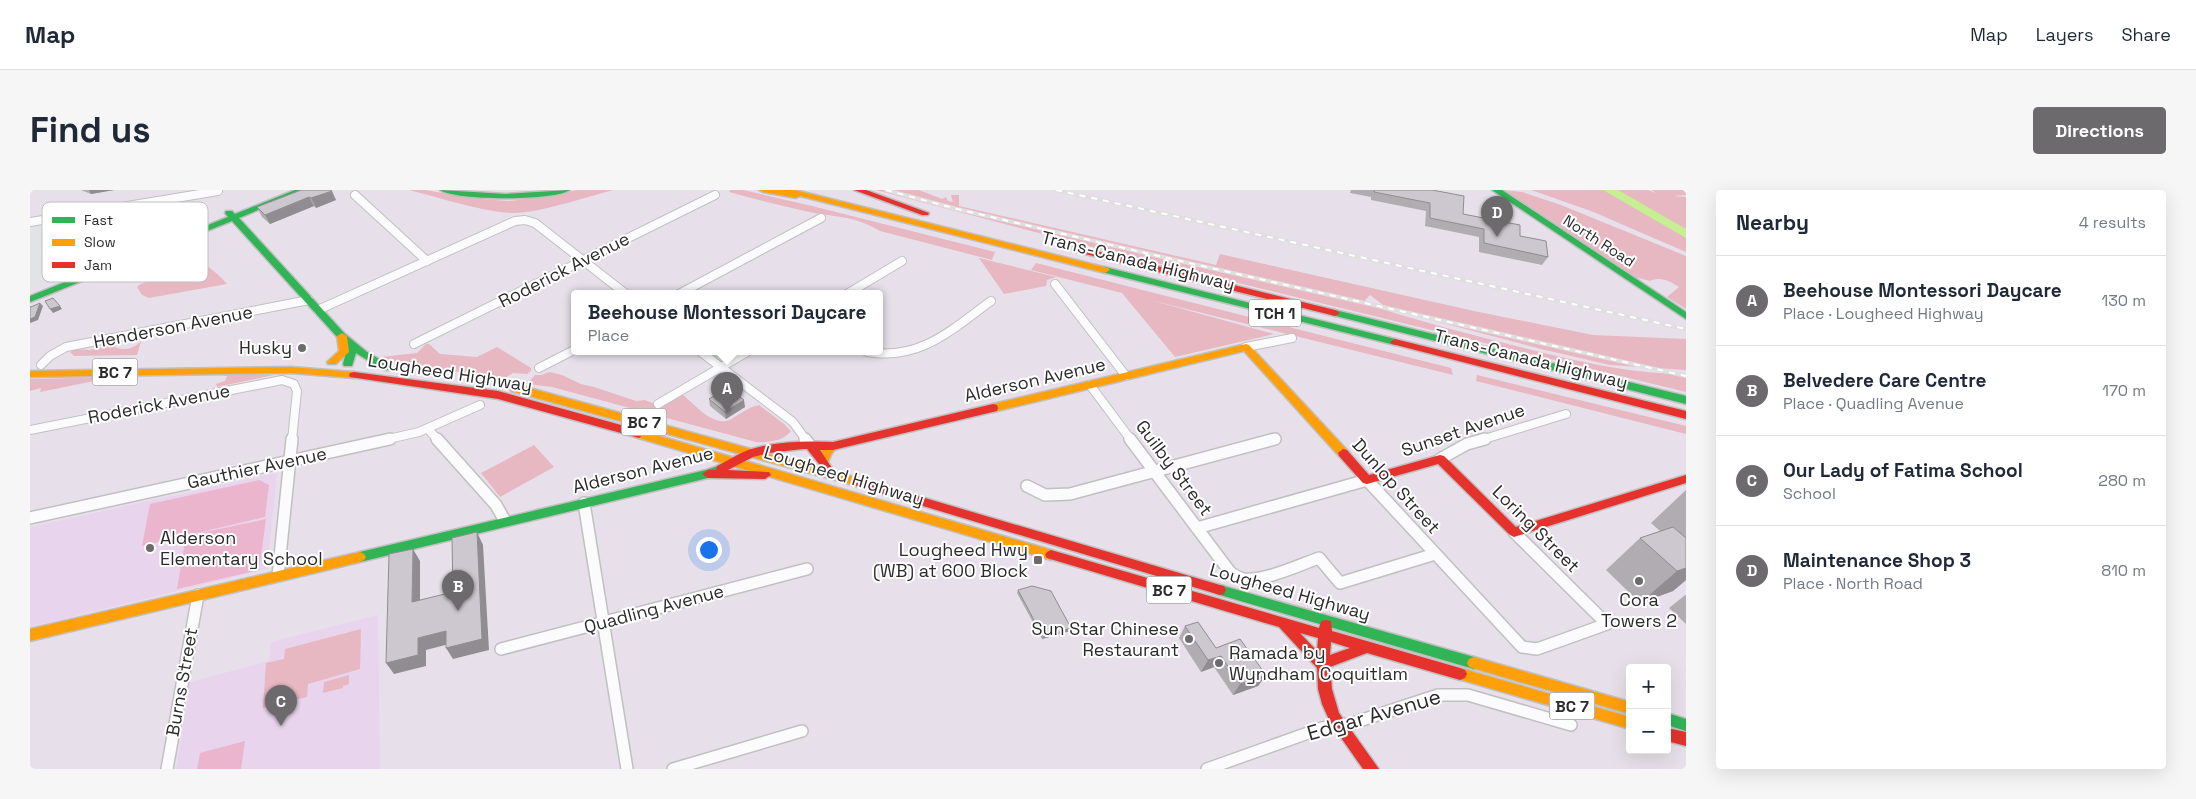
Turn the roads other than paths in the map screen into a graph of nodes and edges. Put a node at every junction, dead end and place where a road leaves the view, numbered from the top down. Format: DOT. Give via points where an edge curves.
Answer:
graph roads {
  1 [pos="286,190"];
  2 [pos="302,190"];
  3 [pos="444,190"];
  4 [pos="476,190"];
  5 [pos="530,190"];
  6 [pos="566,190"];
  7 [pos="763,190"];
  8 [pos="786,190"];
  9 [pos="858,190"];
  10 [pos="1496,190"];
  11 [pos="218,191"];
  12 [pos="844,192"];
  13 [pos="355,195"];
  14 [pos="715,195"];
  15 [pos="151,202"];
  16 [pos="865,210"];
  17 [pos="231,216"];
  18 [pos="806,217"];
  19 [pos="208,225"];
  20 [pos="208,225"];
  21 [pos="1060,245"];
  22 [pos="427,261"];
  23 [pos="582,261"];
  24 [pos="902,261"];
  25 [pos="56,282"];
  26 [pos="71,282"];
  27 [pos="1055,284"];
  28 [pos="621,290"];
  29 [pos="687,290"];
  30 [pos="854,290"];
  31 [pos="30,292"];
  32 [pos="30,299"];
  33 [pos="309,300"];
  34 [pos="991,301"];
  35 [pos="318,310"];
  36 [pos="1686,316"];
  37 [pos="342,336"];
  38 [pos="1292,338"];
  39 [pos="414,344"];
  40 [pos="1246,347"];
  41 [pos="571,352"];
  42 [pos="883,354"];
  43 [pos="705,355"];
  44 [pos="742,355"];
  45 [pos="332,362"];
  46 [pos="348,364"];
  47 [pos="36,365"];
  48 [pos="720,367"];
  49 [pos="539,368"];
  50 [pos="30,374"];
  51 [pos="355,375"];
  52 [pos="1126,376"];
  53 [pos="457,377"];
  54 [pos="1090,384"];
  55 [pos="1686,400"];
  56 [pos="658,404"];
  57 [pos="480,405"];
  58 [pos="1566,414"];
  59 [pos="1686,415"];
  60 [pos="428,429"];
  61 [pos="30,430"];
  62 [pos="1275,439"];
  63 [pos="809,444"];
  64 [pos="833,446"];
  65 [pos="700,451"];
  66 [pos="752,453"];
  67 [pos="1440,459"];
  68 [pos="290,460"];
  69 [pos="823,461"];
  70 [pos="736,462"];
  71 [pos="1155,471"];
  72 [pos="781,474"];
  73 [pos="830,474"];
  74 [pos="704,475"];
  75 [pos="1686,479"];
  76 [pos="1367,480"];
  77 [pos="1027,486"];
  78 [pos="584,503"];
  79 [pos="30,518"];
  80 [pos="505,521"];
  81 [pos="1197,528"];
  82 [pos="1514,532"];
  83 [pos="1435,554"];
  84 [pos="807,569"];
  85 [pos="278,576"];
  86 [pos="198,595"];
  87 [pos="1326,621"];
  88 [pos="604,623"];
  89 [pos="1283,624"];
  90 [pos="30,635"];
  91 [pos="1325,636"];
  92 [pos="1366,647"];
  93 [pos="1522,647"];
  94 [pos="500,649"];
  95 [pos="1322,664"];
  96 [pos="1626,707"];
  97 [pos="1671,720"];
  98 [pos="1626,722"];
  99 [pos="1571,725"];
  100 [pos="1686,725"];
  101 [pos="1339,726"];
  102 [pos="802,731"];
  103 [pos="1671,735"];
  104 [pos="1686,739"];
  105 [pos="167,769"];
  106 [pos="627,769"];
  107 [pos="673,769"];
  108 [pos="1207,769"];
  109 [pos="1372,769"];
  1 -- 17 [label="main road"];
  2 -- 17 [label="main road"];
  3 -- 6 [label="main road" via="503,198 532,197"];
  4 -- 5 [label="main road" via="507,193"];
  7 -- 16 [label="main road"];
  8 -- 16 [label="main road, Trans-Canada Highway / TCH 1"];
  9 -- 12 [label="main road" via="930,214"];
  10 -- 36 [label="main road, North Road"];
  11 -- 15 [label="street"];
  13 -- 22 [label="street"];
  14 -- 23 [label="street, Roderick Avenue"];
  16 -- 59 [label="main road, Trans-Canada Highway / TCH 1"];
  17 -- 19 [label="main road"];
  17 -- 20 [label="main road"];
  17 -- 33 [label="main road"];
  18 -- 29 [label="street" via="818,220"];
  21 -- 55 [label="main road, Trans-Canada Highway / TCH 1"];
  22 -- 23 [label="street" via="515,221 524,220 534,223"];
  22 -- 35 [label="street"];
  23 -- 28 [label="street"];
  23 -- 39 [label="street, Roderick Avenue"];
  24 -- 30 [label="street"];
  25 -- 31 [label="main road"];
  26 -- 32 [label="main road"];
  27 -- 52 [label="street"];
  33 -- 35 [label="main road"];
  33 -- 47 [label="street, Henderson Avenue" via="66,347"];
  34 -- 42 [label="street" via="924,348"];
  35 -- 37 [label="main road"];
  37 -- 45 [label="main road" via="344,352"];
  37 -- 46 [label="main road" via="351,352"];
  37 -- 46 [label="main road, Lougheed Highway / BC 7" via="363,354 391,368"];
  38 -- 40 [label="street, Alderson Avenue"];
  40 -- 52 [label="main road, Alderson Avenue"];
  40 -- 76 [label="main road, Dunlop Street"];
  41 -- 49 [label="street"];
  43 -- 48 [label="street"];
  44 -- 48 [label="street"];
  45 -- 46 [label="main road, Lougheed Highway / BC 7"];
  45 -- 47 [label="main road, Lougheed Highway / BC 7" via="240,360"];
  46 -- 51 [label="main road"];
  48 -- 56 [label="street"];
  48 -- 63 [label="street" via="793,422"];
  50 -- 51 [label="main road, Lougheed Highway / BC 7" via="234,369"];
  51 -- 65 [label="main road, Lougheed Highway / BC 7" via="498,395"];
  52 -- 54 [label="main road, Alderson Avenue"];
  53 -- 66 [label="main road, Lougheed Highway / BC 7" via="568,401"];
  54 -- 64 [label="main road, Alderson Avenue"];
  54 -- 71 [label="street, Guilby Street"];
  57 -- 60 [label="street, Gauthier Avenue"];
  58 -- 67 [label="street, Sunset Avenue" via="1468,444"];
  60 -- 68 [label="street, Gauthier Avenue"];
  60 -- 80 [label="street" via="496,505"];
  61 -- 68 [label="street, Roderick Avenue" via="274,381 289,381 297,391"];
  62 -- 71 [label="street"];
  63 -- 64 [label="main road, Alderson Avenue"];
  63 -- 66 [label="main road, Alderson Avenue"];
  63 -- 69 [label="main road"];
  64 -- 69 [label="main road"];
  65 -- 70 [label="main road, Lougheed Highway / BC 7"];
  65 -- 74 [label="main road"];
  66 -- 70 [label="main road, Alderson Avenue"];
  66 -- 73 [label="main road, Lougheed Highway / BC 7"];
  67 -- 76 [label="main road, Sunset Avenue"];
  67 -- 82 [label="main road, Loring Street"];
  68 -- 79 [label="street, Gauthier Avenue"];
  68 -- 85 [label="street"];
  69 -- 73 [label="main road"];
  70 -- 72 [label="main road, Lougheed Highway / BC 7"];
  70 -- 74 [label="main road, Alderson Avenue"];
  71 -- 77 [label="street" via="1070,494 1045,495"];
  71 -- 81 [label="street, Guilby Street"];
  72 -- 74 [label="main road"];
  72 -- 89 [label="main road, Lougheed Highway / BC 7"];
  73 -- 87 [label="main road, Lougheed Highway / BC 7"];
  74 -- 78 [label="main road, Alderson Avenue"];
  75 -- 82 [label="main road"];
  76 -- 81 [label="street, Sunset Avenue"];
  76 -- 83 [label="street, Dunlop Street"];
  78 -- 80 [label="main road, Alderson Avenue"];
  78 -- 88 [label="street"];
  80 -- 85 [label="main road, Alderson Avenue"];
  81 -- 83 [label="street, Guilby Street" via="1230,572 1239,578 1249,579 1319,558 1340,584"];
  82 -- 93 [label="street, Loring Street" via="1607,624 1537,649"];
  83 -- 93 [label="street, Dunlop Street"];
  84 -- 88 [label="street, Quadling Avenue"];
  85 -- 86 [label="main road, Alderson Avenue"];
  86 -- 90 [label="main road, Alderson Avenue"];
  86 -- 105 [label="street, Burns Street"];
  87 -- 91 [label="main road"];
  87 -- 96 [label="main road, Lougheed Highway / BC 7"];
  88 -- 94 [label="street, Quadling Avenue"];
  88 -- 106 [label="street"];
  89 -- 91 [label="main road, Lougheed Highway / BC 7"];
  89 -- 95 [label="main road"];
  91 -- 92 [label="main road, Lougheed Highway / BC 7"];
  91 -- 95 [label="main road"];
  92 -- 95 [label="main road"];
  92 -- 98 [label="main road, Lougheed Highway / BC 7"];
  95 -- 101 [label="main road" via="1325,698"];
  97 -- 100 [label="main road"];
  99 -- 101 [label="street, Edgar Avenue" via="1468,694 1450,694"];
  101 -- 108 [label="street, Edgar Avenue" via="1322,728"];
  101 -- 109 [label="main road"];
  102 -- 107 [label="street"];
  103 -- 104 [label="main road"];
}
